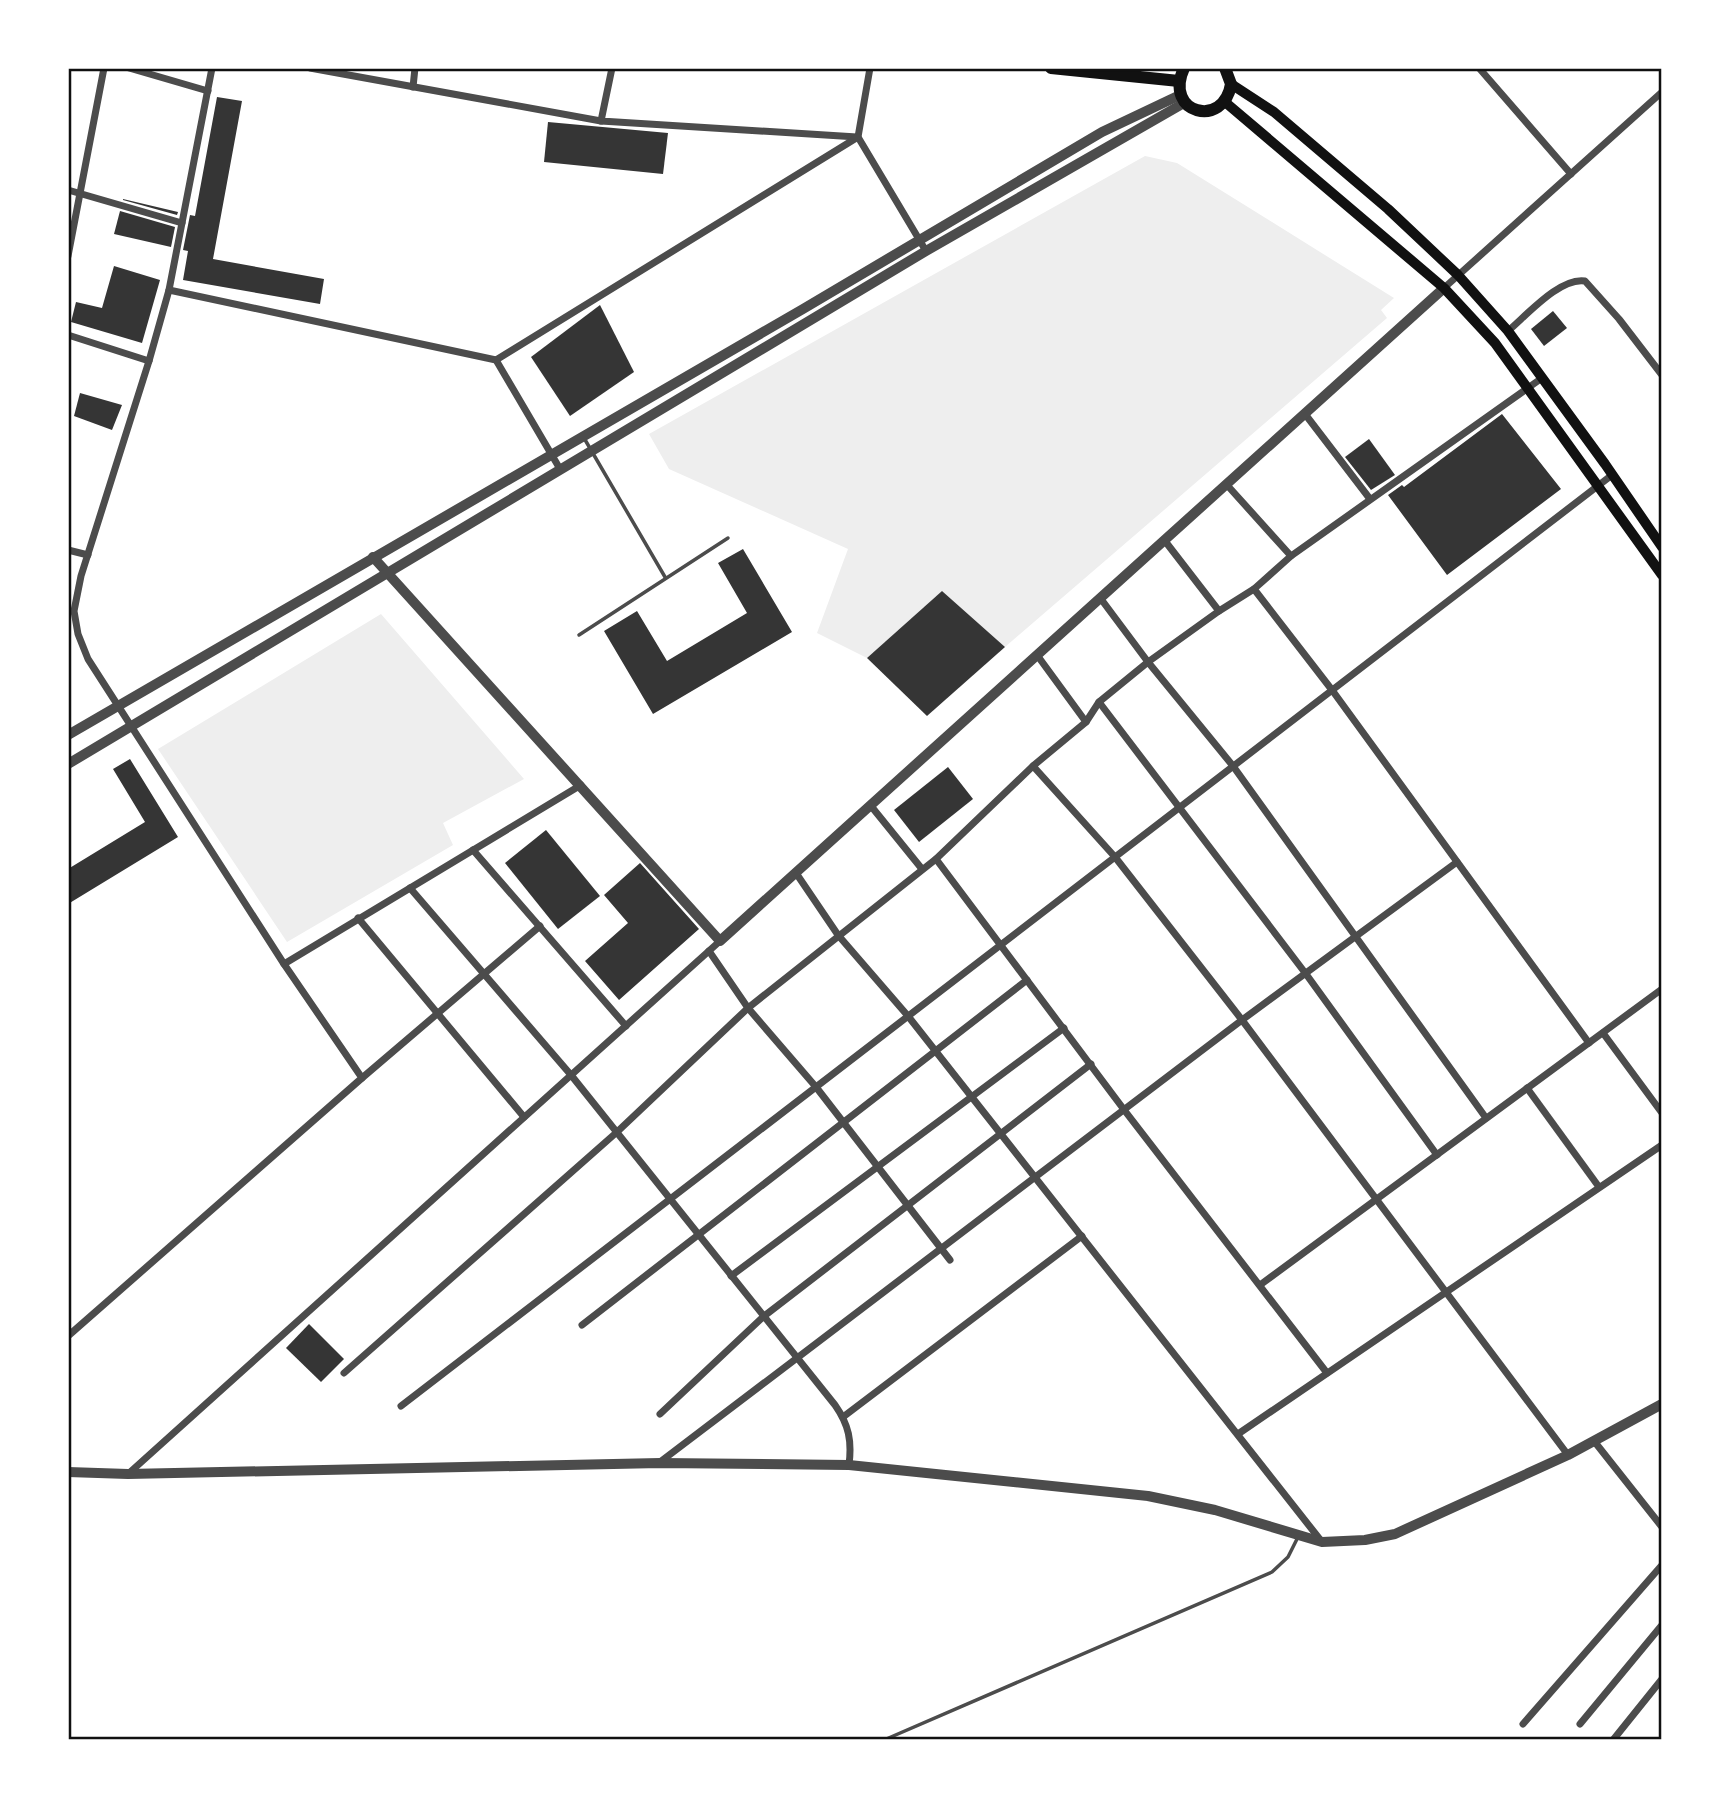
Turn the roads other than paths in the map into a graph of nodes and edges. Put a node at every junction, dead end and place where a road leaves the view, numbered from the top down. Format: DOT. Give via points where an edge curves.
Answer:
graph roads {
  1 [pos="103,68"];
  2 [pos="129,68"];
  3 [pos="212,68"];
  4 [pos="310,68"];
  5 [pos="415,68"];
  6 [pos="612,68"];
  7 [pos="870,68"];
  8 [pos="1051,68"];
  9 [pos="1184,68"];
  10 [pos="1226,68"];
  11 [pos="1479,68"];
  12 [pos="1231,84"];
  13 [pos="413,87"];
  14 [pos="208,91"];
  15 [pos="1662,92"];
  16 [pos="1181,93"];
  17 [pos="1225,102"];
  18 [pos="601,121"];
  19 [pos="858,138"];
  20 [pos="1571,174"];
  21 [pos="68,190"];
  22 [pos="80,193"];
  23 [pos="181,223"];
  24 [pos="919,239"];
  25 [pos="926,251"];
  26 [pos="68,256"];
  27 [pos="1458,275"];
  28 [pos="1444,288"];
  29 [pos="169,290"];
  30 [pos="803,309"];
  31 [pos="810,320"];
  32 [pos="1508,331"];
  33 [pos="68,335"];
  34 [pos="496,360"];
  35 [pos="149,361"];
  36 [pos="1662,376"];
  37 [pos="1542,378"];
  38 [pos="1529,390"];
  39 [pos="1305,414"];
  40 [pos="583,436"];
  41 [pos="590,450"];
  42 [pos="551,454"];
  43 [pos="560,469"];
  44 [pos="1612,475"];
  45 [pos="1227,485"];
  46 [pos="1596,487"];
  47 [pos="1370,499"];
  48 [pos="728,538"];
  49 [pos="1165,541"];
  50 [pos="1662,547"];
  51 [pos="68,550"];
  52 [pos="88,555"];
  53 [pos="1291,556"];
  54 [pos="373,557"];
  55 [pos="387,572"];
  56 [pos="1662,575"];
  57 [pos="665,577"];
  58 [pos="1254,589"];
  59 [pos="1101,599"];
  60 [pos="1219,611"];
  61 [pos="579,635"];
  62 [pos="1037,655"];
  63 [pos="1149,662"];
  64 [pos="1332,690"];
  65 [pos="1099,702"];
  66 [pos="117,706"];
  67 [pos="1086,722"];
  68 [pos="130,727"];
  69 [pos="68,736"];
  70 [pos="68,764"];
  71 [pos="1033,766"];
  72 [pos="1233,766"];
  73 [pos="581,785"];
  74 [pos="871,806"];
  75 [pos="1179,807"];
  76 [pos="473,850"];
  77 [pos="1115,857"];
  78 [pos="936,859"];
  79 [pos="1457,862"];
  80 [pos="922,869"];
  81 [pos="796,873"];
  82 [pos="410,888"];
  83 [pos="358,918"];
  84 [pos="540,926"];
  85 [pos="838,935"];
  86 [pos="1356,937"];
  87 [pos="720,942"];
  88 [pos="1002,944"];
  89 [pos="709,951"];
  90 [pos="284,964"];
  91 [pos="485,974"];
  92 [pos="1306,974"];
  93 [pos="1027,980"];
  94 [pos="1660,993"];
  95 [pos="748,1008"];
  96 [pos="438,1013"];
  97 [pos="908,1016"];
  98 [pos="1242,1020"];
  99 [pos="625,1026"];
  100 [pos="1063,1028"];
  101 [pos="1603,1033"];
  102 [pos="1590,1042"];
  103 [pos="935,1051"];
  104 [pos="1091,1064"];
  105 [pos="571,1075"];
  106 [pos="362,1078"];
  107 [pos="816,1087"];
  108 [pos="1527,1088"];
  109 [pos="971,1096"];
  110 [pos="1125,1111"];
  111 [pos="1662,1113"];
  112 [pos="524,1117"];
  113 [pos="1486,1118"];
  114 [pos="843,1122"];
  115 [pos="617,1132"];
  116 [pos="1001,1134"];
  117 [pos="1662,1145"];
  118 [pos="1437,1155"];
  119 [pos="878,1167"];
  120 [pos="1036,1178"];
  121 [pos="1599,1187"];
  122 [pos="1376,1199"];
  123 [pos="669,1200"];
  124 [pos="908,1206"];
  125 [pos="698,1235"];
  126 [pos="1082,1236"];
  127 [pos="942,1249"];
  128 [pos="950,1260"];
  129 [pos="731,1276"];
  130 [pos="1260,1285"];
  131 [pos="1446,1292"];
  132 [pos="764,1317"];
  133 [pos="582,1325"];
  134 [pos="68,1336"];
  135 [pos="797,1360"];
  136 [pos="344,1373"];
  137 [pos="1327,1373"];
  138 [pos="1662,1404"];
  139 [pos="401,1406"];
  140 [pos="660,1414"];
  141 [pos="843,1417"];
  142 [pos="1238,1434"];
  143 [pos="1594,1441"];
  144 [pos="1568,1455"];
  145 [pos="660,1463"];
  146 [pos="849,1465"];
  147 [pos="68,1472"];
  148 [pos="128,1474"];
  149 [pos="1662,1527"];
  150 [pos="1298,1535"];
  151 [pos="1322,1542"];
  152 [pos="1662,1565"];
  153 [pos="1662,1625"];
  154 [pos="1662,1679"];
  155 [pos="1523,1724"];
  156 [pos="1580,1724"];
  157 [pos="884,1740"];
  158 [pos="1613,1740"];
  1 -- 22 [label="street"];
  2 -- 14 [label="street"];
  3 -- 14 [label="street"];
  4 -- 13 [label="street"];
  5 -- 13 [label="street"];
  6 -- 18 [label="street"];
  7 -- 19 [label="street"];
  8 -- 16 [label="main road"];
  9 -- 16 [label="main road"];
  10 -- 12 [label="main road"];
  11 -- 20 [label="street"];
  12 -- 17 [label="main road"];
  12 -- 27 [label="main road" via="1284,121"];
  13 -- 18 [label="street"];
  14 -- 23 [label="street"];
  15 -- 20 [label="street"];
  16 -- 17 [label="main road" via="1200,111"];
  16 -- 24 [label="street" via="1102,132"];
  16 -- 25 [label="street"];
  17 -- 28 [label="main road"];
  18 -- 19 [label="street"];
  19 -- 24 [label="street"];
  19 -- 34 [label="street"];
  20 -- 27 [label="street"];
  21 -- 22 [label="street"];
  22 -- 23 [label="street"];
  22 -- 26 [label="street"];
  23 -- 29 [label="street"];
  24 -- 25 [label="street"];
  24 -- 30 [label="street"];
  25 -- 31 [label="street"];
  27 -- 28 [label="street"];
  27 -- 32 [label="main road"];
  28 -- 38 [label="main road" via="1495,343"];
  28 -- 39 [label="street"];
  29 -- 34 [label="street"];
  29 -- 35 [label="street"];
  30 -- 31 [label="street"];
  30 -- 40 [label="street"];
  31 -- 41 [label="street"];
  32 -- 36 [label="street" via="1558,288 1576,279 1585,281"];
  32 -- 37 [label="main road"];
  33 -- 35 [label="street"];
  34 -- 42 [label="street"];
  35 -- 52 [label="street"];
  37 -- 38 [label="street"];
  37 -- 44 [label="main road"];
  38 -- 46 [label="main road"];
  38 -- 47 [label="street"];
  39 -- 45 [label="street"];
  39 -- 47 [label="street"];
  40 -- 41 [label="lane"];
  40 -- 42 [label="street"];
  41 -- 43 [label="street"];
  41 -- 57 [label="lane"];
  42 -- 43 [label="street"];
  42 -- 54 [label="street"];
  43 -- 55 [label="street"];
  44 -- 46 [label="street"];
  44 -- 50 [label="main road"];
  45 -- 49 [label="street"];
  45 -- 53 [label="street"];
  46 -- 56 [label="main road"];
  46 -- 64 [label="street"];
  47 -- 53 [label="street"];
  48 -- 57 [label="lane"];
  49 -- 59 [label="street"];
  49 -- 60 [label="street"];
  51 -- 52 [label="street"];
  52 -- 66 [label="street" via="75,611 78,634"];
  53 -- 58 [label="street"];
  54 -- 55 [label="street"];
  54 -- 66 [label="street"];
  55 -- 68 [label="street"];
  55 -- 73 [label="street"];
  57 -- 61 [label="lane"];
  58 -- 60 [label="street"];
  58 -- 64 [label="street"];
  59 -- 62 [label="street"];
  59 -- 63 [label="street"];
  60 -- 63 [label="street"];
  62 -- 67 [label="street"];
  62 -- 74 [label="street"];
  63 -- 65 [label="street"];
  63 -- 72 [label="street"];
  64 -- 72 [label="street"];
  64 -- 79 [label="street"];
  65 -- 67 [label="street"];
  65 -- 75 [label="street"];
  66 -- 68 [label="street"];
  66 -- 69 [label="street"];
  67 -- 71 [label="street"];
  68 -- 70 [label="street"];
  68 -- 90 [label="street"];
  71 -- 77 [label="street"];
  71 -- 78 [label="street"];
  72 -- 75 [label="street"];
  72 -- 86 [label="street"];
  73 -- 76 [label="street"];
  73 -- 87 [label="street"];
  74 -- 80 [label="street"];
  74 -- 81 [label="street"];
  75 -- 77 [label="street"];
  75 -- 92 [label="street"];
  76 -- 82 [label="street"];
  76 -- 84 [label="street"];
  77 -- 88 [label="street"];
  77 -- 98 [label="street"];
  78 -- 80 [label="street"];
  78 -- 88 [label="street"];
  79 -- 86 [label="street"];
  79 -- 102 [label="street"];
  80 -- 85 [label="street"];
  81 -- 85 [label="street"];
  81 -- 87 [label="street"];
  82 -- 83 [label="street"];
  82 -- 91 [label="street"];
  83 -- 90 [label="street"];
  83 -- 96 [label="street"];
  84 -- 91 [label="street"];
  84 -- 99 [label="street"];
  85 -- 95 [label="street"];
  85 -- 97 [label="street"];
  86 -- 92 [label="street"];
  86 -- 113 [label="street"];
  87 -- 89 [label="street"];
  88 -- 93 [label="street"];
  88 -- 97 [label="street"];
  89 -- 95 [label="street"];
  89 -- 99 [label="street"];
  90 -- 106 [label="street"];
  91 -- 96 [label="street"];
  91 -- 105 [label="street"];
  92 -- 98 [label="street"];
  92 -- 118 [label="street"];
  93 -- 100 [label="street"];
  93 -- 103 [label="street"];
  94 -- 101 [label="street"];
  95 -- 107 [label="street"];
  95 -- 115 [label="street"];
  96 -- 106 [label="street"];
  96 -- 112 [label="street"];
  97 -- 103 [label="street"];
  97 -- 107 [label="street"];
  98 -- 110 [label="street"];
  98 -- 122 [label="street"];
  99 -- 105 [label="street"];
  100 -- 104 [label="street"];
  100 -- 109 [label="street"];
  101 -- 102 [label="street"];
  101 -- 111 [label="street"];
  102 -- 108 [label="street"];
  103 -- 109 [label="street"];
  103 -- 114 [label="street"];
  104 -- 110 [label="street"];
  104 -- 116 [label="street"];
  105 -- 112 [label="street"];
  105 -- 115 [label="street"];
  106 -- 134 [label="street"];
  107 -- 114 [label="street"];
  107 -- 123 [label="street"];
  108 -- 113 [label="street"];
  108 -- 121 [label="street"];
  109 -- 116 [label="street"];
  109 -- 119 [label="street"];
  110 -- 120 [label="street"];
  110 -- 130 [label="street"];
  112 -- 148 [label="street"];
  113 -- 118 [label="street"];
  114 -- 119 [label="street"];
  114 -- 125 [label="street"];
  115 -- 123 [label="street"];
  115 -- 136 [label="street"];
  116 -- 120 [label="street"];
  116 -- 124 [label="street"];
  117 -- 121 [label="street"];
  118 -- 122 [label="street"];
  119 -- 124 [label="street"];
  119 -- 129 [label="street"];
  120 -- 126 [label="street"];
  120 -- 127 [label="street"];
  121 -- 131 [label="street"];
  122 -- 130 [label="street"];
  122 -- 131 [label="street"];
  123 -- 125 [label="street"];
  123 -- 139 [label="street"];
  124 -- 127 [label="street"];
  124 -- 132 [label="street"];
  125 -- 129 [label="street"];
  125 -- 133 [label="street"];
  126 -- 141 [label="street"];
  126 -- 142 [label="street"];
  127 -- 128 [label="street"];
  127 -- 135 [label="street"];
  129 -- 132 [label="street"];
  130 -- 137 [label="street"];
  131 -- 137 [label="street"];
  131 -- 144 [label="street"];
  132 -- 135 [label="street"];
  132 -- 140 [label="street"];
  135 -- 141 [label="street"];
  135 -- 145 [label="street"];
  137 -- 142 [label="street"];
  138 -- 143 [label="street"];
  141 -- 146 [label="street" via="850,1439"];
  142 -- 151 [label="street"];
  143 -- 144 [label="street"];
  143 -- 149 [label="street"];
  144 -- 151 [label="street" via="1395,1534"];
  145 -- 146 [label="street"];
  145 -- 148 [label="street"];
  146 -- 150 [label="street" via="1148,1496"];
  147 -- 148 [label="street"];
  150 -- 151 [label="street"];
  150 -- 157 [label="lane" via="1288,1557 1272,1572"];
  152 -- 155 [label="street"];
  153 -- 156 [label="street"];
  154 -- 158 [label="street"];
}
